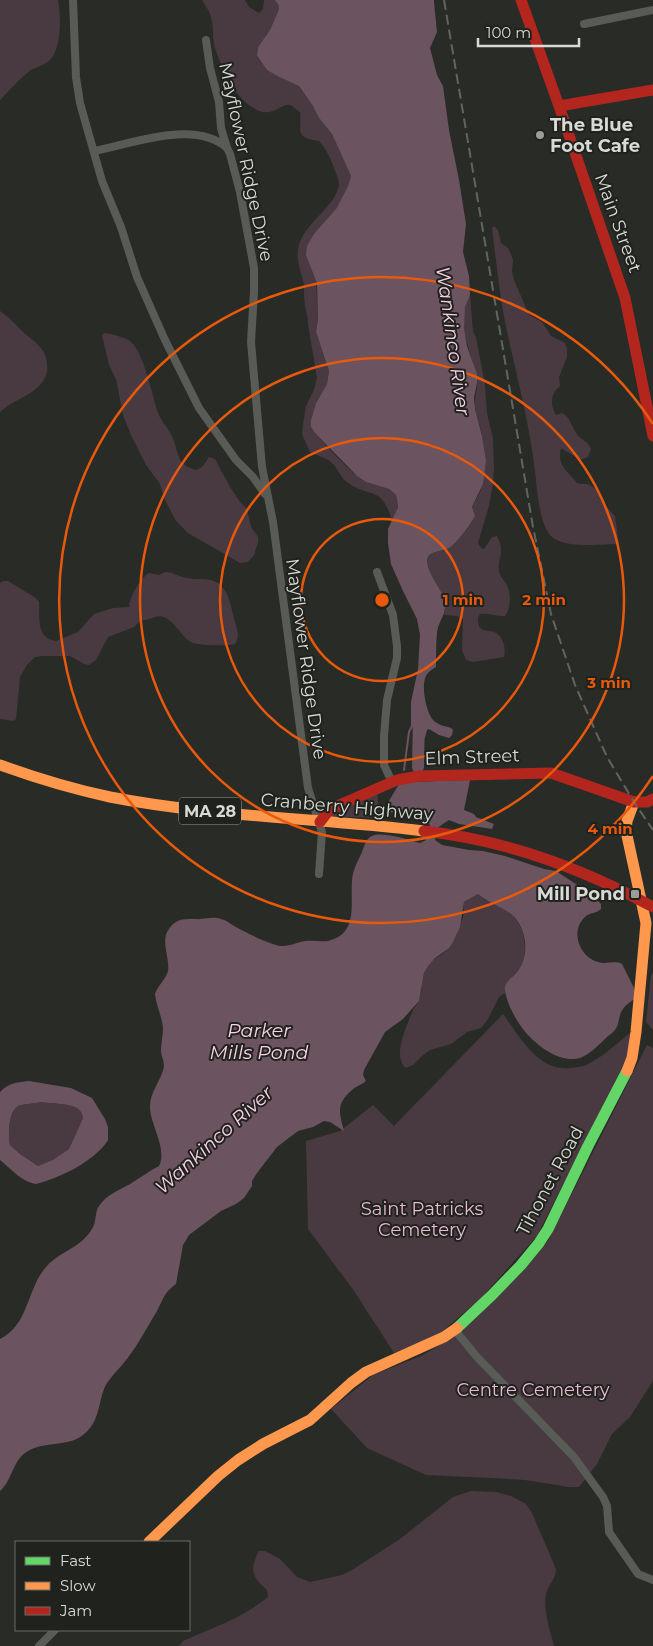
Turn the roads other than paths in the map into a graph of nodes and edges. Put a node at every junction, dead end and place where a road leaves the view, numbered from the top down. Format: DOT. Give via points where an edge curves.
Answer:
graph roads {
  1 [pos="73,0"];
  2 [pos="520,0"];
  3 [pos="653,10"];
  4 [pos="584,24"];
  5 [pos="206,40"];
  6 [pos="653,90"];
  7 [pos="559,106"];
  8 [pos="227,148"];
  9 [pos="94,151"];
  10 [pos="653,436"];
  11 [pos="268,499"];
  12 [pos="377,572"];
  13 [pos="0,765"];
  14 [pos="392,782"];
  15 [pos="653,791"];
  16 [pos="653,800"];
  17 [pos="634,802"];
  18 [pos="320,822"];
  19 [pos="319,874"];
  20 [pos="641,900"];
  21 [pos="653,907"];
  22 [pos="454,1329"];
  23 [pos="150,1541"];
  24 [pos="653,1580"];
  25 [pos="54,1631"];
  26 [pos="39,1646"];
  1 -- 9 [label="street, Mayflower Ridge Drive" via="76,86"];
  2 -- 7 [label="main road, Main Street"];
  3 -- 4 [label="street"];
  5 -- 8 [label="street, Mayflower Ridge Drive"];
  6 -- 7 [label="main road"];
  7 -- 10 [label="main road, Main Street" via="625,298"];
  8 -- 9 [label="street" via="206,137 172,135"];
  8 -- 11 [label="street, Mayflower Ridge Drive" via="240,192 254,268 251,348"];
  9 -- 11 [label="street, Mayflower Ridge Drive" via="137,277 191,394"];
  11 -- 18 [label="street, Mayflower Ridge Drive" via="308,788"];
  12 -- 14 [label="street" via="393,615 397,646 384,736 384,765"];
  13 -- 18 [label="main road, Cranberry Highway / MA 28" via="78,790 123,799"];
  14 -- 17 [label="main road, Elm Street" via="419,776 551,774"];
  14 -- 18 [label="main road, Elm Street" via="330,809"];
  15 -- 17 [label="main road"];
  16 -- 17 [label="main road, Elm Street"];
  17 -- 20 [label="main road, Tihonet Road" via="626,831"];
  18 -- 19 [label="street, Mayflower Ridge Drive"];
  18 -- 20 [label="main road, Cranberry Highway / MA 28" via="426,832 520,850 581,871"];
  20 -- 21 [label="main road, Cranberry Highway / MA 28"];
  20 -- 22 [label="main road, Tihonet Road" via="646,923 636,1032 627,1072 539,1243 492,1295"];
  22 -- 23 [label="main road, Tihonet Road" via="420,1349 366,1372 310,1420 238,1460"];
  22 -- 24 [label="street" via="574,1457 603,1497 609,1532 638,1574"];
  25 -- 26 [label="street"];
}
